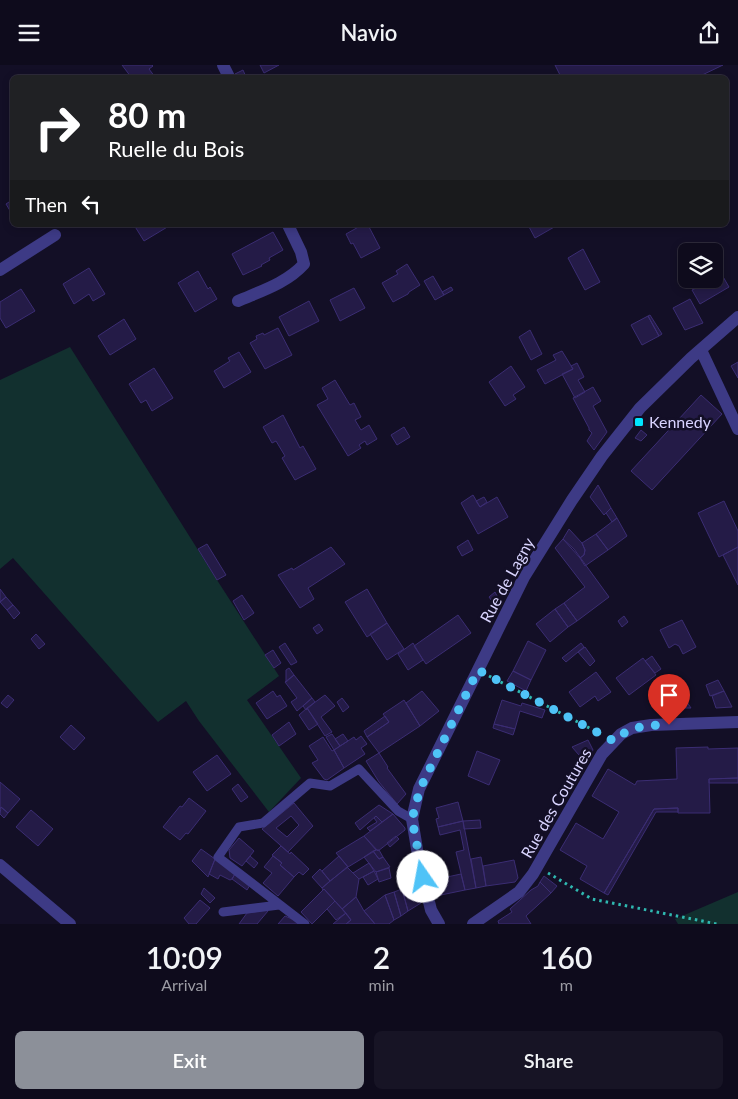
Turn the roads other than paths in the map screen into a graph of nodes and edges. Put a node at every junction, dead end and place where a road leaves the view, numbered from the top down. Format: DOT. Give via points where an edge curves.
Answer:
graph roads {
  1 [pos="289,227"];
  2 [pos="55,235"];
  3 [pos="0,270"];
  4 [pos="238,301"];
  5 [pos="738,317"];
  6 [pos="701,350"];
  7 [pos="738,429"];
  8 [pos="738,722"];
  9 [pos="412,819"];
  10 [pos="0,865"];
  11 [pos="280,905"];
  12 [pos="223,912"];
  13 [pos="70,924"];
  14 [pos="305,924"];
  15 [pos="439,924"];
  16 [pos="473,924"];
  1 -- 4 [label="street" via="304,264 282,282"];
  2 -- 3 [label="street"];
  5 -- 6 [label="street, Rue de Lagny"];
  6 -- 7 [label="street"];
  6 -- 9 [label="street, Rue de Lagny" via="640,408 602,456 524,577 420,789"];
  8 -- 16 [label="street, Rue des Coutures" via="652,725 632,728 621,734 602,755 519,892"];
  9 -- 11 [label="lane" via="398,811 359,769 330,786 310,783 263,823 239,827 218,857"];
  9 -- 15 [label="street, Rue de Lagny" via="431,911"];
  10 -- 13 [label="street"];
  11 -- 12 [label="lane"];
  11 -- 14 [label="lane"];
}
